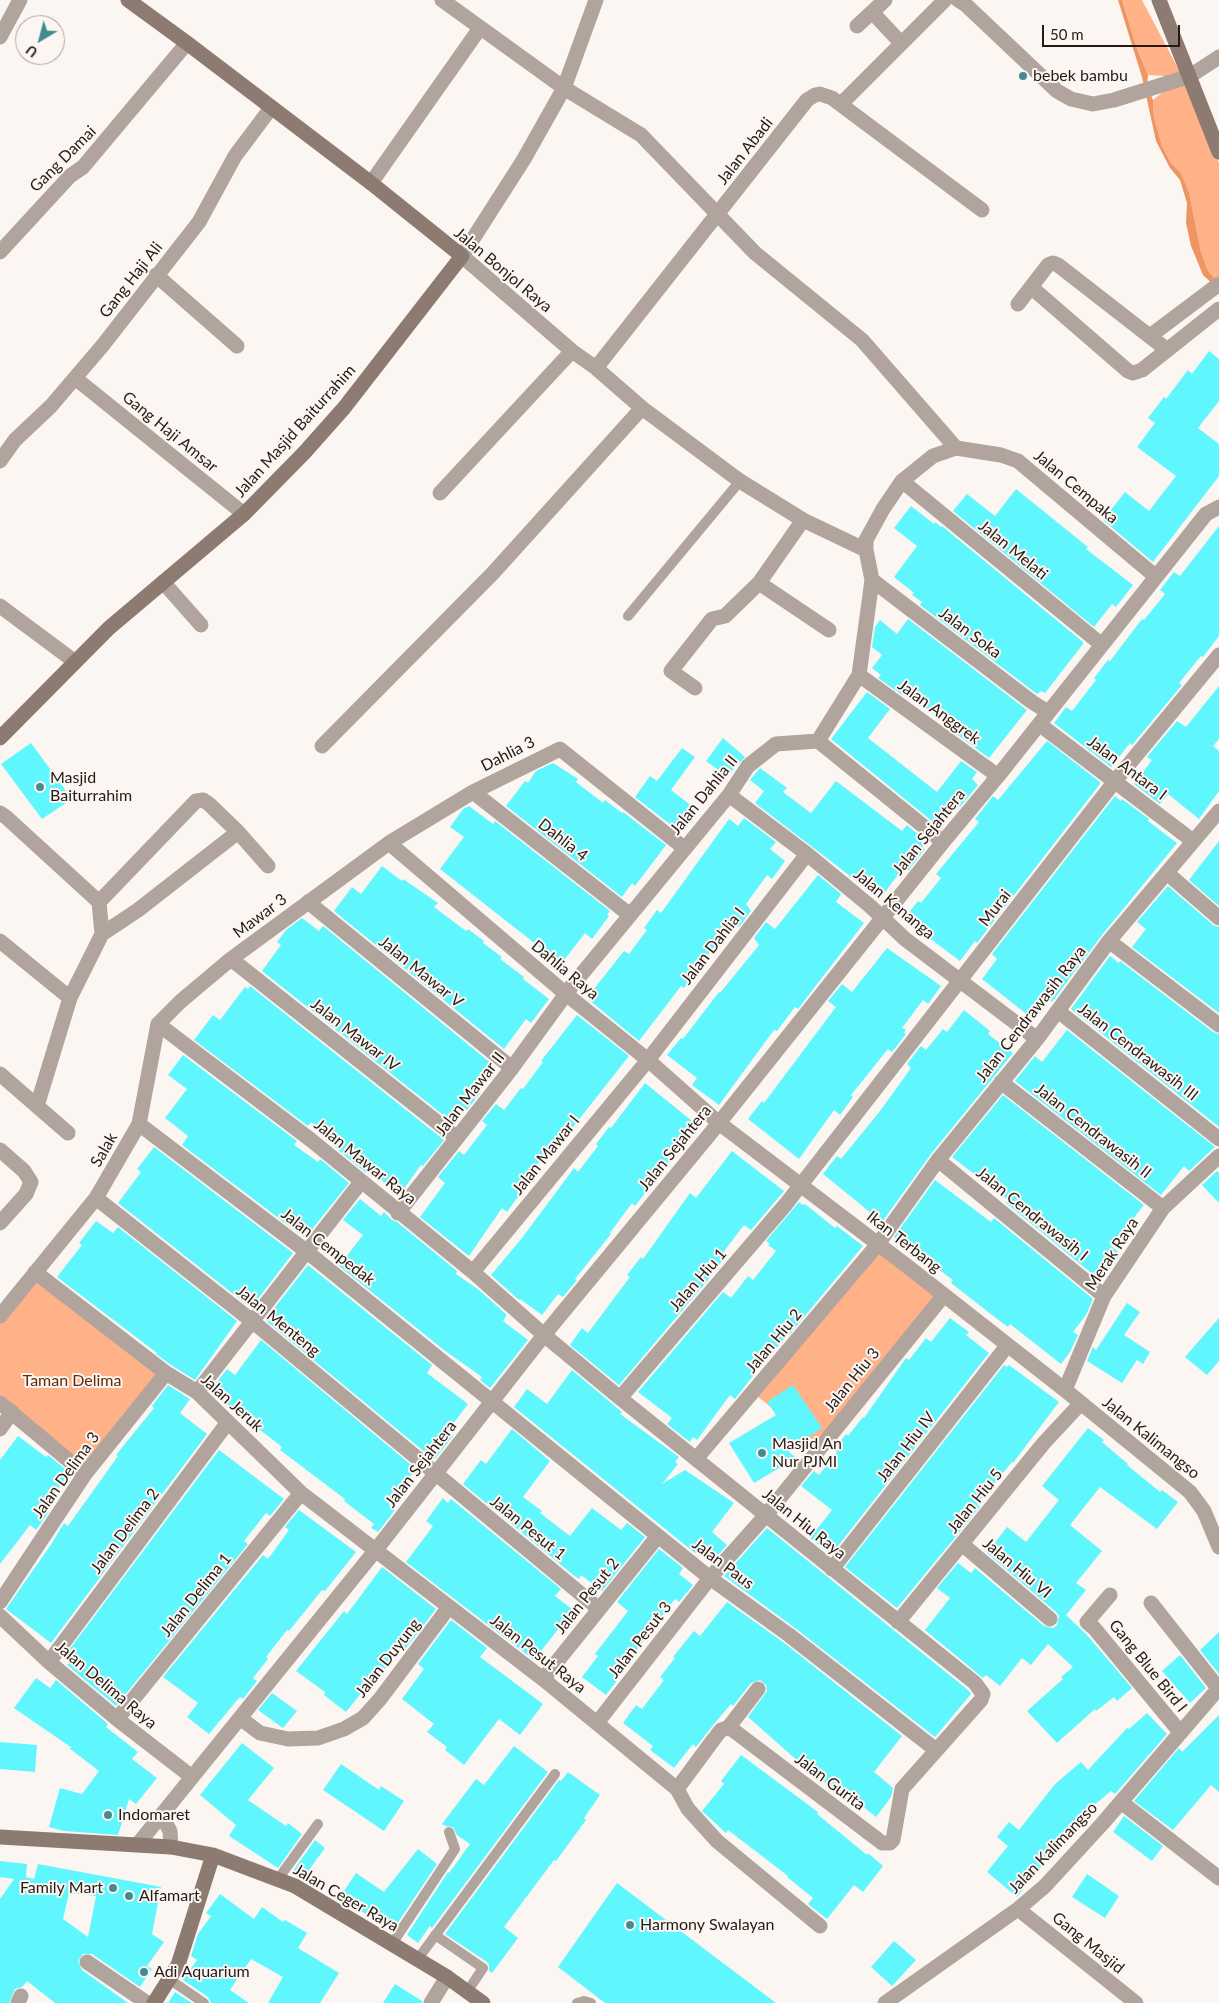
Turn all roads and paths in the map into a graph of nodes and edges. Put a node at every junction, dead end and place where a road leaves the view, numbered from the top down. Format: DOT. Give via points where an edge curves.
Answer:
graph roads {
  1 [pos="20,0"];
  2 [pos="128,0"];
  3 [pos="442,0"];
  4 [pos="596,0"];
  5 [pos="885,0"];
  6 [pos="945,0"];
  7 [pos="958,0"];
  8 [pos="1159,0"];
  9 [pos="872,12"];
  10 [pos="857,26"];
  11 [pos="480,28"];
  12 [pos="0,38"];
  13 [pos="187,43"];
  14 [pos="901,43"];
  15 [pos="1219,58"];
  16 [pos="1190,76"];
  17 [pos="564,88"];
  18 [pos="841,104"];
  19 [pos="271,108"];
  20 [pos="1219,152"];
  21 [pos="371,183"];
  22 [pos="982,210"];
  23 [pos="717,215"];
  24 [pos="0,252"];
  25 [pos="462,256"];
  26 [pos="156,275"];
  27 [pos="1219,284"];
  28 [pos="1031,287"];
  29 [pos="1018,304"];
  30 [pos="1219,309"];
  31 [pos="1150,336"];
  32 [pos="237,346"];
  33 [pos="1166,350"];
  34 [pos="572,352"];
  35 [pos="596,368"];
  36 [pos="75,378"];
  37 [pos="642,408"];
  38 [pos="956,448"];
  39 [pos="0,461"];
  40 [pos="740,481"];
  41 [pos="902,481"];
  42 [pos="440,493"];
  43 [pos="1219,508"];
  44 [pos="244,514"];
  45 [pos="803,520"];
  46 [pos="866,550"];
  47 [pos="1155,576"];
  48 [pos="872,580"];
  49 [pos="163,582"];
  50 [pos="759,583"];
  51 [pos="0,606"];
  52 [pos="628,616"];
  53 [pos="201,625"];
  54 [pos="829,630"];
  55 [pos="1102,645"];
  56 [pos="1219,655"];
  57 [pos="74,661"];
  58 [pos="859,675"];
  59 [pos="695,688"];
  60 [pos="1043,718"];
  61 [pos="0,738"];
  62 [pos="818,741"];
  63 [pos="322,746"];
  64 [pos="998,776"];
  65 [pos="1115,781"];
  66 [pos="474,792"];
  67 [pos="729,795"];
  68 [pos="1219,811"];
  69 [pos="0,813"];
  70 [pos="238,832"];
  71 [pos="1193,841"];
  72 [pos="943,842"];
  73 [pos="389,843"];
  74 [pos="684,848"];
  75 [pos="807,854"];
  76 [pos="268,866"];
  77 [pos="1167,872"];
  78 [pos="98,902"];
  79 [pos="308,902"];
  80 [pos="630,915"];
  81 [pos="882,918"];
  82 [pos="1219,918"];
  83 [pos="102,934"];
  84 [pos="0,941"];
  85 [pos="1109,941"];
  86 [pos="231,959"];
  87 [pos="961,980"];
  88 [pos="566,994"];
  89 [pos="70,998"];
  90 [pos="1058,1011"];
  91 [pos="158,1024"];
  92 [pos="1219,1025"];
  93 [pos="1037,1039"];
  94 [pos="648,1060"];
  95 [pos="512,1068"];
  96 [pos="0,1074"];
  97 [pos="1001,1082"];
  98 [pos="37,1106"];
  99 [pos="719,1123"];
  100 [pos="139,1124"];
  101 [pos="68,1133"];
  102 [pos="457,1138"];
  103 [pos="1219,1139"];
  104 [pos="0,1150"];
  105 [pos="1219,1156"];
  106 [pos="938,1160"];
  107 [pos="361,1182"];
  108 [pos="800,1184"];
  109 [pos="96,1198"];
  110 [pos="1163,1208"];
  111 [pos="398,1213"];
  112 [pos="0,1223"];
  113 [pos="878,1244"];
  114 [pos="306,1251"];
  115 [pos="35,1272"];
  116 [pos="473,1272"];
  117 [pos="944,1295"];
  118 [pos="1104,1296"];
  119 [pos="0,1316"];
  120 [pos="252,1321"];
  121 [pos="544,1335"];
  122 [pos="1007,1346"];
  123 [pos="166,1373"];
  124 [pos="1065,1390"];
  125 [pos="197,1392"];
  126 [pos="620,1398"];
  127 [pos="492,1401"];
  128 [pos="0,1403"];
  129 [pos="1081,1403"];
  130 [pos="12,1412"];
  131 [pos="228,1422"];
  132 [pos="0,1429"];
  133 [pos="696,1459"];
  134 [pos="85,1474"];
  135 [pos="435,1474"];
  136 [pos="301,1493"];
  137 [pos="766,1515"];
  138 [pos="658,1536"];
  139 [pos="962,1544"];
  140 [pos="1219,1547"];
  141 [pos="375,1551"];
  142 [pos="832,1569"];
  143 [pos="710,1578"];
  144 [pos="1110,1595"];
  145 [pos="0,1602"];
  146 [pos="1151,1603"];
  147 [pos="449,1607"];
  148 [pos="599,1609"];
  149 [pos="0,1616"];
  150 [pos="1050,1619"];
  151 [pos="898,1622"];
  152 [pos="49,1662"];
  153 [pos="543,1679"];
  154 [pos="758,1689"];
  155 [pos="1219,1689"];
  156 [pos="240,1718"];
  157 [pos="118,1719"];
  158 [pos="597,1723"];
  159 [pos="728,1728"];
  160 [pos="1180,1732"];
  161 [pos="936,1750"];
  162 [pos="555,1774"];
  163 [pos="192,1777"];
  164 [pos="677,1789"];
  165 [pos="1121,1802"];
  166 [pos="162,1816"];
  167 [pos="318,1824"];
  168 [pos="449,1832"];
  169 [pos="0,1837"];
  170 [pos="138,1844"];
  171 [pos="171,1847"];
  172 [pos="214,1855"];
  173 [pos="1219,1878"];
  174 [pos="278,1879"];
  175 [pos="1018,1909"];
  176 [pos="820,1926"];
  177 [pos="435,1935"];
  178 [pos="392,1944"];
  179 [pos="417,1960"];
  180 [pos="87,1962"];
  181 [pos="447,1978"];
  182 [pos="168,1980"];
  183 [pos="467,1992"];
  184 [pos="890,2002"];
  185 [pos="147,2003"];
  186 [pos="154,2003"];
  187 [pos="204,2003"];
  188 [pos="431,2003"];
  189 [pos="483,2003"];
  190 [pos="577,2003"];
  191 [pos="591,2003"];
  192 [pos="1136,2003"];
  1 -- 12 [label="street"];
  2 -- 13 [label="street, Jalan Bonjol Raya"];
  3 -- 11 [label="street"];
  4 -- 17 [label="street"];
  5 -- 9 [label="street"];
  6 -- 14 [label="street"];
  7 -- 16 [label="street" via="1057,92 1071,98 1093,104"];
  8 -- 16 [label="street"];
  9 -- 10 [label="street"];
  9 -- 14 [label="street"];
  11 -- 17 [label="street"];
  11 -- 21 [label="street"];
  13 -- 19 [label="street, Jalan Bonjol Raya"];
  13 -- 24 [label="street, Gang Damai" via="83,167 42,204"];
  14 -- 18 [label="street"];
  15 -- 16 [label="street"];
  16 -- 20 [label="street"];
  17 -- 23 [label="street" via="640,135"];
  17 -- 25 [label="street" via="524,159"];
  18 -- 22 [label="street"];
  18 -- 23 [label="street, Jalan Abadi" via="820,94 807,100"];
  19 -- 21 [label="street, Jalan Bonjol Raya"];
  19 -- 26 [label="street, Gang Haji Ali" via="235,156 199,222"];
  21 -- 25 [label="street, Jalan Bonjol Raya"];
  23 -- 35 [label="street, Jalan Abadi"];
  23 -- 38 [label="street" via="755,253 862,340"];
  25 -- 34 [label="street, Jalan Bonjol Raya"];
  25 -- 44 [label="street, Jalan Masjid Baiturrahim" via="344,408"];
  26 -- 32 [label="street"];
  26 -- 36 [label="street, Gang Haji Ali"];
  27 -- 31 [label="street"];
  28 -- 29 [label="street"];
  28 -- 31 [label="street" via="1048,265 1058,265"];
  28 -- 33 [label="street" via="1128,371 1142,370"];
  30 -- 33 [label="street"];
  31 -- 33 [label="street"];
  34 -- 35 [label="street, Jalan Bonjol Raya"];
  34 -- 42 [label="street"];
  35 -- 37 [label="street, Jalan Bonjol Raya"];
  36 -- 39 [label="street, Gang Haji Ali" via="15,440"];
  36 -- 44 [label="street, Gang Haji Amsar"];
  37 -- 40 [label="street, Jalan Bonjol Raya"];
  37 -- 63 [label="street" via="493,573"];
  38 -- 41 [label="street, Jalan Cempaka" via="933,456"];
  38 -- 47 [label="street, Jalan Cempaka" via="1018,461"];
  40 -- 45 [label="street, Jalan Bonjol Raya"];
  40 -- 52 [label="lane"];
  41 -- 46 [label="street, Jalan Cempaka" via="866,540"];
  41 -- 55 [label="street, Jalan Melati"];
  43 -- 47 [label="street, Jalan Sejahtera" via="1206,514"];
  44 -- 49 [label="street, Jalan Masjid Baiturrahim"];
  45 -- 46 [label="street, Jalan Bonjol Raya"];
  45 -- 50 [label="street"];
  46 -- 48 [label="street, Jalan Cempaka"];
  47 -- 55 [label="street, Jalan Sejahtera"];
  48 -- 58 [label="street"];
  48 -- 60 [label="street, Jalan Soka" via="1032,702"];
  49 -- 53 [label="street"];
  49 -- 57 [label="street, Jalan Masjid Baiturrahim" via="113,632"];
  50 -- 54 [label="street"];
  50 -- 59 [label="street" via="725,616 712,619 670,670"];
  51 -- 57 [label="street"];
  55 -- 60 [label="street, Jalan Sejahtera"];
  56 -- 65 [label="street, Murai"];
  57 -- 61 [label="street, Jalan Masjid Baiturrahim"];
  58 -- 62 [label="street"];
  58 -- 64 [label="street, Jalan Anggrek"];
  60 -- 64 [label="street, Jalan Sejahtera"];
  60 -- 65 [label="street, Jalan Antara I"];
  62 -- 67 [label="street, Jalan Dahlia II" via="776,744 748,766"];
  62 -- 72 [label="street"];
  64 -- 72 [label="street, Jalan Sejahtera"];
  65 -- 71 [label="street, Jalan Antara I"];
  65 -- 87 [label="street, Murai"];
  66 -- 73 [label="street, Dahlia 3"];
  66 -- 74 [label="street, Dahlia 3" via="560,749"];
  66 -- 80 [label="street, Dahlia 4"];
  67 -- 74 [label="street, Jalan Dahlia II"];
  67 -- 75 [label="street, Jalan Kenanga"];
  68 -- 71 [label="street, Jalan Cendrawasih Raya"];
  69 -- 78 [label="street"];
  70 -- 76 [label="street"];
  70 -- 78 [label="street" via="209,804 203,800 196,801"];
  70 -- 83 [label="street"];
  71 -- 77 [label="street, Jalan Cendrawasih Raya"];
  72 -- 81 [label="street, Jalan Sejahtera"];
  73 -- 79 [label="street, Mawar 3"];
  73 -- 88 [label="street, Dahlia Raya"];
  74 -- 80 [label="street, Jalan Dahlia II"];
  75 -- 81 [label="street, Jalan Kenanga"];
  75 -- 94 [label="street, Jalan Dahlia I"];
  77 -- 82 [label="street"];
  77 -- 85 [label="street, Jalan Cendrawasih Raya"];
  78 -- 83 [label="street"];
  79 -- 86 [label="street, Mawar 3"];
  79 -- 95 [label="street, Jalan Mawar V"];
  80 -- 88 [label="street, Jalan Dahlia II"];
  81 -- 87 [label="street, Jalan Kenanga"];
  81 -- 99 [label="street, Jalan Sejahtera"];
  83 -- 89 [label="street"];
  84 -- 89 [label="street"];
  85 -- 90 [label="street, Jalan Cendrawasih Raya"];
  85 -- 92 [label="street"];
  86 -- 91 [label="street, Mawar 3"];
  86 -- 102 [label="street, Jalan Mawar IV"];
  87 -- 93 [label="street, Jalan Kenanga"];
  87 -- 108 [label="street, Murai"];
  88 -- 94 [label="street, Dahlia Raya"];
  88 -- 95 [label="street, Jalan Mawar II"];
  89 -- 98 [label="street"];
  90 -- 93 [label="street, Jalan Cendrawasih Raya"];
  90 -- 103 [label="street, Jalan Cendrawasih III"];
  91 -- 100 [label="street, Salak"];
  91 -- 107 [label="street, Jalan Mawar Raya"];
  93 -- 97 [label="street, Jalan Cendrawasih Raya"];
  94 -- 99 [label="street, Dahlia Raya"];
  94 -- 116 [label="street, Jalan Mawar I"];
  95 -- 102 [label="street, Jalan Mawar II"];
  96 -- 98 [label="street"];
  97 -- 106 [label="street, Jalan Cendrawasih Raya"];
  97 -- 110 [label="street, Jalan Cendrawasih II"];
  98 -- 101 [label="street"];
  99 -- 108 [label="street, Ikan Terbang"];
  99 -- 121 [label="street, Jalan Sejahtera"];
  100 -- 109 [label="street, Salak"];
  100 -- 114 [label="street, Jalan Cempedak"];
  102 -- 111 [label="street, Jalan Mawar II"];
  104 -- 112 [label="street" via="24,1171 31,1182 26,1194"];
  105 -- 110 [label="street, Merak Raya"];
  106 -- 113 [label="street, Jalan Cendrawasih Raya"];
  106 -- 118 [label="street, Jalan Cendrawasih I"];
  107 -- 111 [label="street, Jalan Mawar Raya"];
  107 -- 114 [label="street"];
  108 -- 113 [label="street, Ikan Terbang"];
  108 -- 126 [label="street, Jalan Hiu 1"];
  109 -- 115 [label="street, Salak"];
  109 -- 120 [label="street, Jalan Menteng"];
  110 -- 118 [label="street, Merak Raya"];
  111 -- 116 [label="street, Jalan Mawar Raya"];
  113 -- 117 [label="street, Ikan Terbang"];
  113 -- 133 [label="street, Jalan Hiu 2"];
  114 -- 120 [label="street"];
  114 -- 127 [label="street, Jalan Cempedak"];
  115 -- 119 [label="street, Salak"];
  115 -- 123 [label="street, Jalan Jeruk"];
  116 -- 121 [label="street, Jalan Mawar Raya"];
  117 -- 122 [label="street, Ikan Terbang"];
  117 -- 137 [label="street, Jalan Hiu 3"];
  118 -- 124 [label="street, Merak Raya"];
  120 -- 125 [label="street"];
  120 -- 135 [label="street, Jalan Menteng"];
  121 -- 126 [label="street, Jalan Hiu Raya"];
  121 -- 127 [label="street, Jalan Sejahtera"];
  122 -- 124 [label="street, Ikan Terbang"];
  122 -- 142 [label="street, Jalan Hiu IV"];
  123 -- 125 [label="street, Jalan Jeruk"];
  123 -- 134 [label="street, Jalan Delima 3"];
  124 -- 129 [label="street, Jalan Kalimangso"];
  125 -- 131 [label="street, Jalan Jeruk"];
  126 -- 133 [label="street, Jalan Hiu Raya"];
  127 -- 135 [label="street, Jalan Sejahtera"];
  127 -- 138 [label="street, Jalan Paus"];
  128 -- 130 [label="street"];
  129 -- 139 [label="street, Jalan Hiu 5" via="1043,1444"];
  129 -- 140 [label="street, Jalan Kalimangso" via="1190,1492 1204,1511"];
  130 -- 132 [label="street"];
  130 -- 134 [label="street"];
  131 -- 136 [label="street, Jalan Jeruk"];
  131 -- 152 [label="street, Jalan Delima 2"];
  133 -- 137 [label="street, Jalan Hiu Raya"];
  134 -- 145 [label="street, Jalan Delima 3"];
  135 -- 141 [label="street, Jalan Sejahtera"];
  135 -- 148 [label="street, Jalan Pesut 1"];
  136 -- 141 [label="street, Jalan Jeruk"];
  136 -- 157 [label="street, Jalan Delima 1"];
  137 -- 142 [label="street, Jalan Hiu Raya"];
  137 -- 143 [label="street, Jalan Hiu 3"];
  138 -- 143 [label="street, Jalan Paus"];
  138 -- 148 [label="street, Jalan Pesut 2"];
  139 -- 150 [label="street, Jalan Hiu VI"];
  139 -- 151 [label="street, Jalan Hiu 5"];
  141 -- 147 [label="street, Jalan Pesut Raya"];
  141 -- 156 [label="street, Jalan Sejahtera"];
  142 -- 151 [label="street, Jalan Hiu Raya"];
  143 -- 158 [label="street, Jalan Pesut 3"];
  143 -- 161 [label="street, Jalan Paus"];
  144 -- 160 [label="street, Gang Blue Bird I" via="1088,1622"];
  146 -- 155 [label="street"];
  147 -- 153 [label="street, Jalan Pesut Raya"];
  147 -- 156 [label="street, Jalan Duyung" via="380,1699 363,1718 344,1729 318,1738 288,1739 260,1733"];
  148 -- 153 [label="street, Jalan Pesut 2"];
  149 -- 152 [label="street, Jalan Delima Raya"];
  151 -- 161 [label="street, Jalan Hiu Raya" via="975,1683 983,1694"];
  152 -- 157 [label="street, Jalan Delima Raya"];
  153 -- 158 [label="street, Jalan Pesut Raya"];
  154 -- 159 [label="street"];
  155 -- 160 [label="street, Jalan Kalimangso"];
  156 -- 163 [label="street, Jalan Sejahtera"];
  157 -- 163 [label="street, Jalan Delima Raya"];
  158 -- 164 [label="street, Jalan Pesut Raya"];
  159 -- 161 [label="street, Jalan Gurita" via="882,1843 894,1840 902,1788"];
  159 -- 164 [label="street" via="714,1738"];
  160 -- 165 [label="street, Jalan Kalimangso"];
  162 -- 177 [label="lane"];
  163 -- 166 [label="street, Jalan Sejahtera"];
  164 -- 176 [label="street" via="688,1809 717,1842"];
  165 -- 173 [label="street"];
  165 -- 175 [label="street, Jalan Kalimangso" via="1045,1886"];
  166 -- 170 [label="street, Jalan Sejahtera"];
  166 -- 171 [label="street" via="170,1831"];
  167 -- 174 [label="lane"];
  168 -- 178 [label="lane" via="456,1849"];
  169 -- 170 [label="street, Jalan Ceger Raya"];
  170 -- 171 [label="street, Jalan Ceger Raya"];
  171 -- 172 [label="street, Jalan Ceger Raya"];
  172 -- 174 [label="street, Jalan Ceger Raya"];
  172 -- 182 [label="street" via="178,1964"];
  174 -- 178 [label="street, Jalan Ceger Raya"];
  175 -- 184 [label="street, Jalan Kalimangso"];
  175 -- 192 [label="street, Gang Masjid"];
  177 -- 179 [label="lane"];
  177 -- 183 [label="lane" via="483,1968"];
  178 -- 179 [label="street, Jalan Ceger Raya"];
  179 -- 181 [label="street, Jalan Ceger Raya"];
  180 -- 185 [label="street"];
  181 -- 183 [label="street, Jalan Ceger Raya"];
  181 -- 188 [label="street"];
  182 -- 186 [label="street"];
  182 -- 187 [label="lane"];
  183 -- 189 [label="street, Jalan Ceger Raya"];
  190 -- 191 [label="lane"];
}
